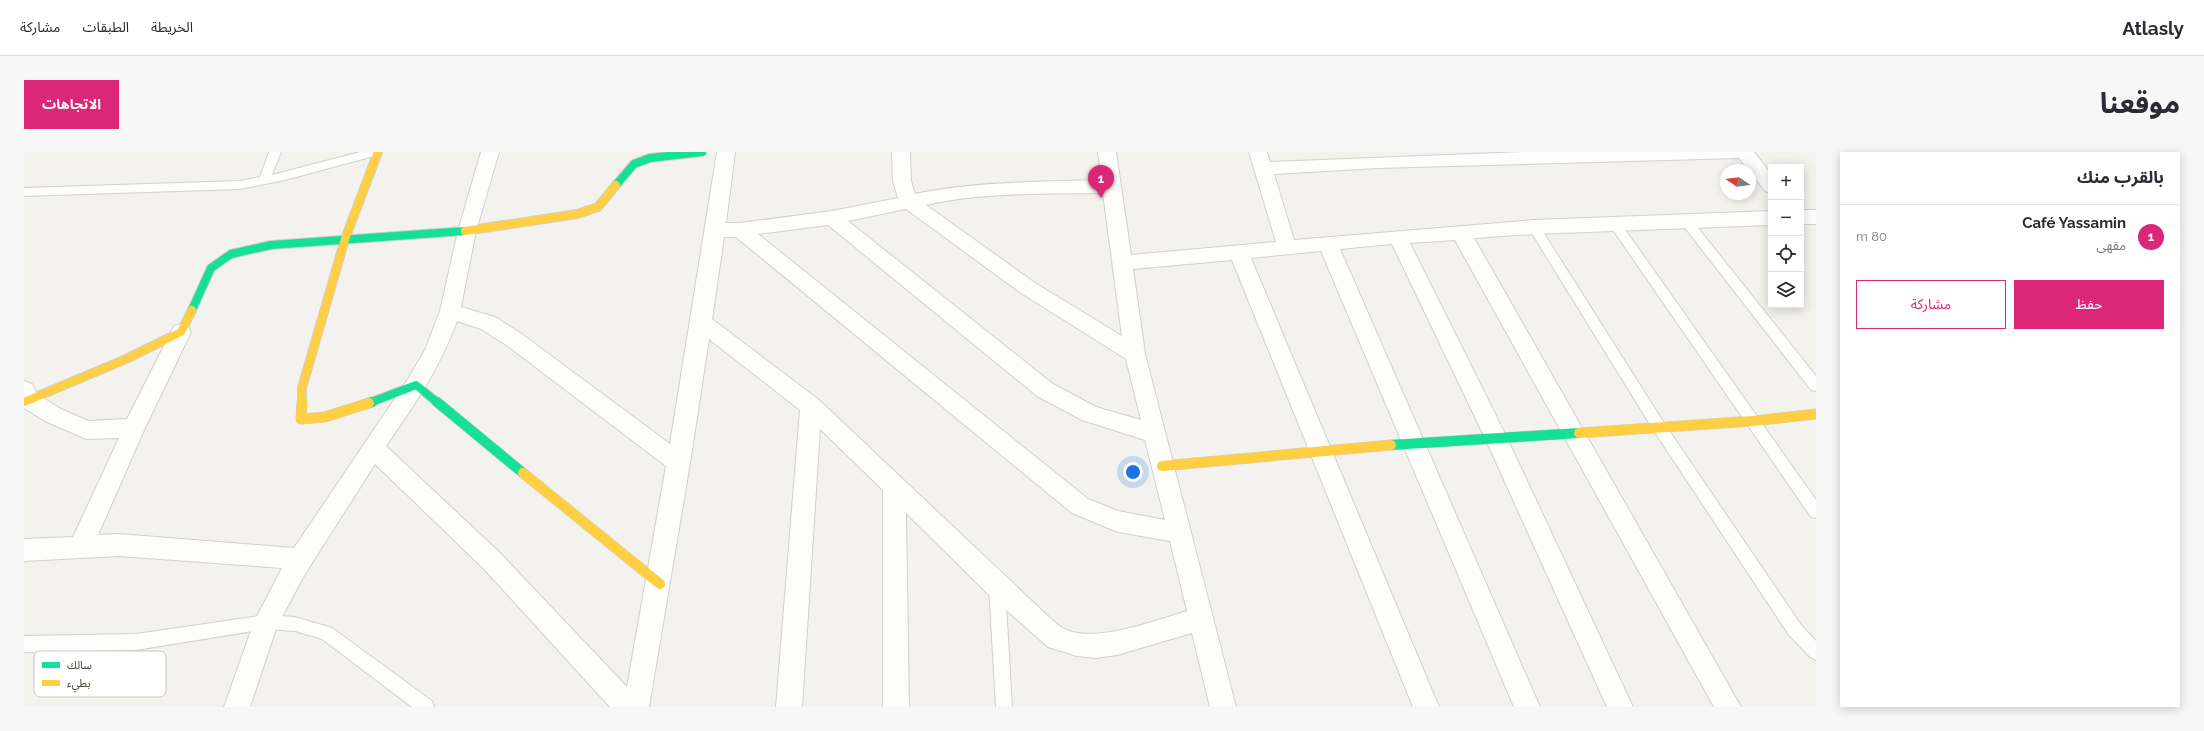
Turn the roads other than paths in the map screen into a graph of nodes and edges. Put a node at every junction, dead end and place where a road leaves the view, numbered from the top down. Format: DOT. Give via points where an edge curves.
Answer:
graph roads {
  1 [pos="275,152"];
  2 [pos="374,152"];
  3 [pos="378,152"];
  4 [pos="490,152"];
  5 [pos="702,152"];
  6 [pos="726,152"];
  7 [pos="900,152"];
  8 [pos="1106,152"];
  9 [pos="1744,152"];
  10 [pos="1613,154"];
  11 [pos="1377,157"];
  12 [pos="1260,160"];
  13 [pos="264,181"];
  14 [pos="1768,184"];
  15 [pos="1111,186"];
  16 [pos="24,192"];
  17 [pos="908,202"];
  18 [pos="1804,217"];
  19 [pos="1816,217"];
  20 [pos="832,218"];
  21 [pos="1768,218"];
  22 [pos="1686,221"];
  23 [pos="1615,224"];
  24 [pos="1534,227"];
  25 [pos="717,230"];
  26 [pos="740,230"];
  27 [pos="467,231"];
  28 [pos="1461,233"];
  29 [pos="1398,237"];
  30 [pos="345,239"];
  31 [pos="1328,244"];
  32 [pos="1287,247"];
  33 [pos="1239,253"];
  34 [pos="1122,263"];
  35 [pos="450,311"];
  36 [pos="701,322"];
  37 [pos="181,332"];
  38 [pos="1135,354"];
  39 [pos="416,385"];
  40 [pos="1816,386"];
  41 [pos="26,397"];
  42 [pos="811,406"];
  43 [pos="1816,414"];
  44 [pos="1753,421"];
  45 [pos="1659,427"];
  46 [pos="134,428"];
  47 [pos="1153,433"];
  48 [pos="1575,433"];
  49 [pos="1496,438"];
  50 [pos="1415,444"];
  51 [pos="373,448"];
  52 [pos="1320,450"];
  53 [pos="679,463"];
  54 [pos="1162,466"];
  55 [pos="894,486"];
  56 [pos="1816,512"];
  57 [pos="1180,532"];
  58 [pos="81,546"];
  59 [pos="24,550"];
  60 [pos="300,559"];
  61 [pos="660,584"];
  62 [pos="998,586"];
  63 [pos="1202,619"];
  64 [pos="266,622"];
  65 [pos="24,644"];
  66 [pos="1816,652"];
  67 [pos="237,707"];
  68 [pos="426,707"];
  69 [pos="628,707"];
  70 [pos="636,707"];
  71 [pos="789,707"];
  72 [pos="896,707"];
  73 [pos="1004,707"];
  74 [pos="1223,707"];
  75 [pos="1426,707"];
  76 [pos="1527,707"];
  77 [pos="1620,707"];
  78 [pos="1728,707"];
  1 -- 13 [label="lane"];
  2 -- 13 [label="lane"];
  3 -- 30 [label="street"];
  4 -- 27 [label="street"];
  5 -- 27 [label="street" via="650,158 634,164 598,208"];
  6 -- 25 [label="street"];
  7 -- 17 [label="street" via="902,181"];
  8 -- 15 [label="street"];
  9 -- 10 [label="street"];
  9 -- 14 [label="street"];
  10 -- 11 [label="street"];
  11 -- 12 [label="street"];
  12 -- 32 [label="street"];
  13 -- 16 [label="lane" via="210,187"];
  15 -- 17 [label="street" via="985,190 943,194"];
  15 -- 34 [label="street"];
  17 -- 20 [label="street"];
  17 -- 38 [label="street" via="1028,288"];
  18 -- 19 [label="street"];
  20 -- 26 [label="street"];
  20 -- 47 [label="street" via="1045,390 1090,414"];
  21 -- 22 [label="street"];
  22 -- 23 [label="street"];
  22 -- 40 [label="lane"];
  23 -- 24 [label="street"];
  23 -- 44 [label="lane"];
  24 -- 28 [label="street"];
  24 -- 45 [label="lane"];
  25 -- 26 [label="street"];
  25 -- 36 [label="street"];
  26 -- 57 [label="street" via="1080,506 1108,520 1139,528"];
  27 -- 30 [label="street"];
  27 -- 35 [label="street"];
  28 -- 29 [label="street"];
  28 -- 48 [label="street"];
  29 -- 31 [label="street"];
  29 -- 49 [label="street"];
  30 -- 37 [label="street" via="271,245 231,254 211,268"];
  30 -- 39 [label="street" via="302,388 301,419 330,415"];
  31 -- 32 [label="street"];
  31 -- 50 [label="street"];
  32 -- 33 [label="street"];
  33 -- 34 [label="street"];
  33 -- 52 [label="street"];
  34 -- 38 [label="street"];
  35 -- 39 [label="street" via="435,352"];
  35 -- 53 [label="street" via="488,323 512,338"];
  36 -- 42 [label="street"];
  36 -- 53 [label="street"];
  37 -- 41 [label="street" via="126,359"];
  37 -- 46 [label="street"];
  38 -- 47 [label="street"];
  39 -- 51 [label="street"];
  39 -- 61 [label="street"];
  41 -- 46 [label="street" via="53,415 86,430"];
  42 -- 55 [label="street"];
  42 -- 71 [label="street"];
  43 -- 44 [label="street"];
  44 -- 45 [label="street"];
  44 -- 56 [label="lane"];
  45 -- 48 [label="street"];
  45 -- 66 [label="lane" via="1795,630"];
  46 -- 58 [label="street"];
  47 -- 54 [label="street"];
  48 -- 49 [label="street"];
  48 -- 78 [label="street"];
  49 -- 50 [label="street"];
  49 -- 77 [label="street"];
  50 -- 52 [label="street"];
  50 -- 76 [label="street"];
  51 -- 60 [label="street"];
  51 -- 69 [label="street" via="492,560"];
  52 -- 54 [label="street"];
  52 -- 75 [label="street"];
  53 -- 61 [label="street"];
  54 -- 57 [label="street"];
  55 -- 62 [label="street"];
  55 -- 72 [label="street"];
  57 -- 63 [label="street"];
  58 -- 59 [label="street"];
  58 -- 60 [label="street" via="119,545"];
  60 -- 64 [label="street"];
  61 -- 70 [label="street"];
  62 -- 63 [label="street" via="1058,639 1077,644 1095,646 1117,643"];
  62 -- 73 [label="lane"];
  63 -- 74 [label="street"];
  64 -- 65 [label="lane" via="136,642"];
  64 -- 67 [label="street"];
  64 -- 68 [label="lane" via="295,624 326,633"];
}
